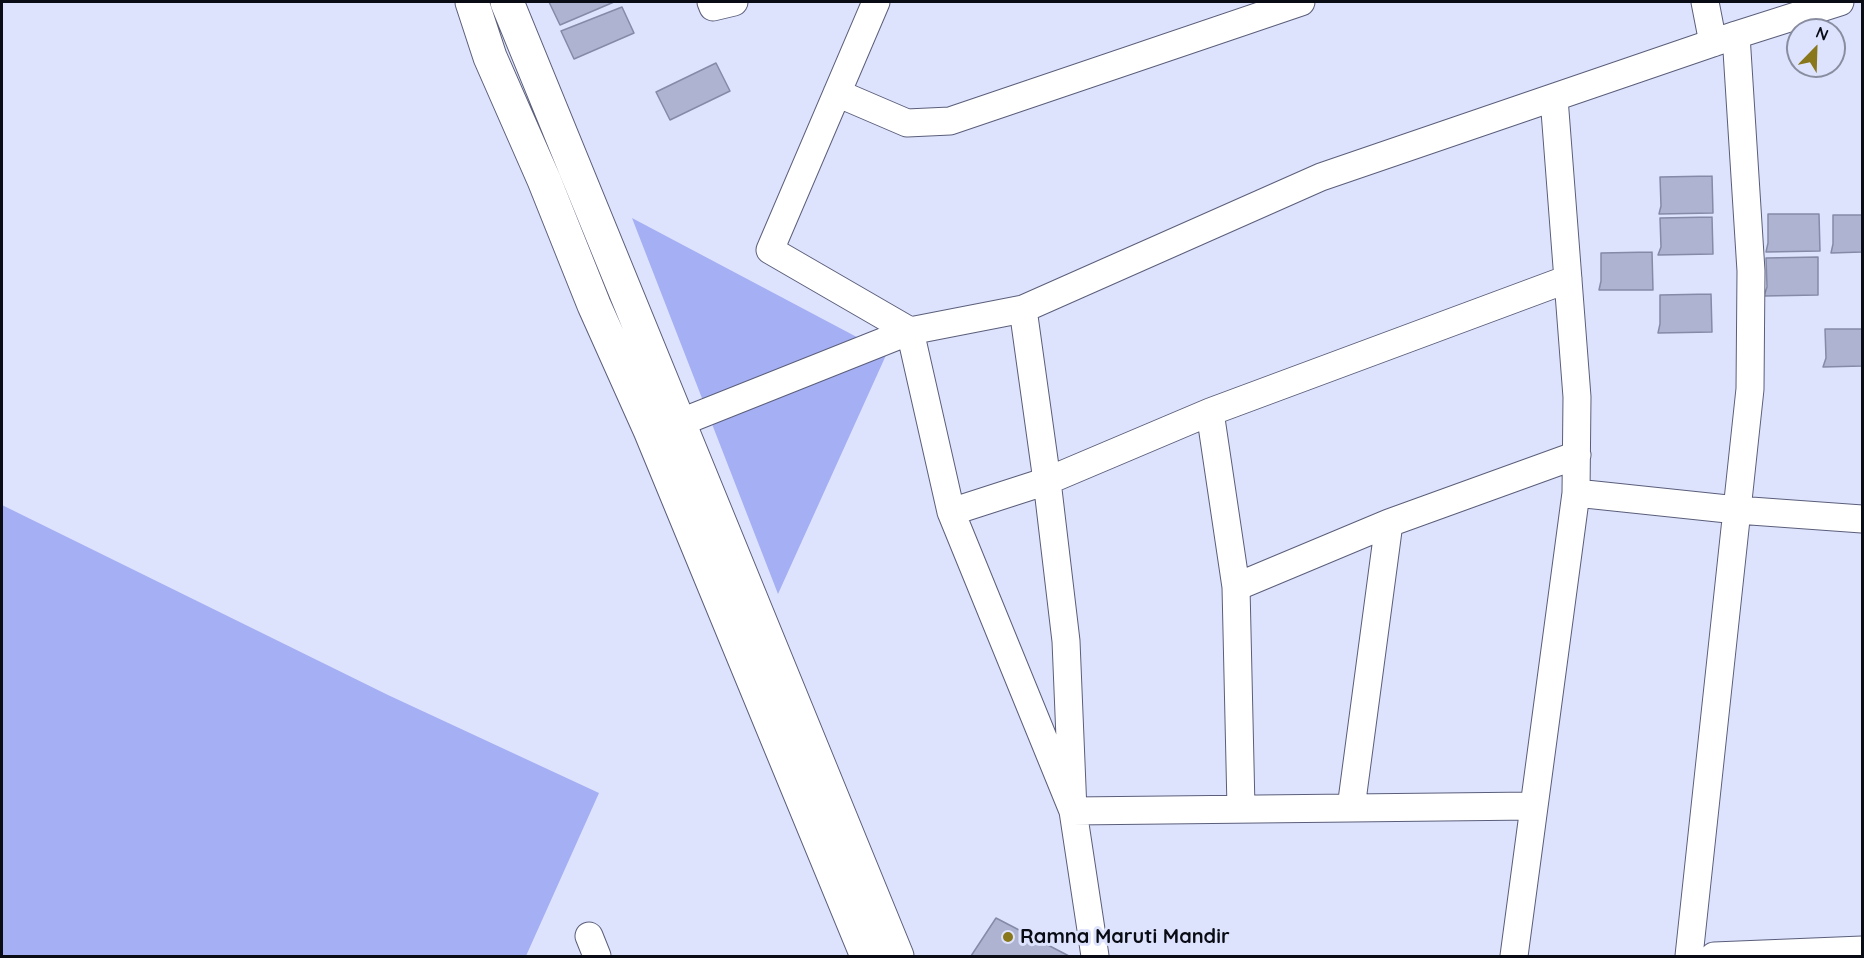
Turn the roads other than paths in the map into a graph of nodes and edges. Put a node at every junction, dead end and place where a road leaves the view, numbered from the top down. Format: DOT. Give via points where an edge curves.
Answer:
graph roads {
  1 [pos="472,2"];
  2 [pos="507,2"];
  3 [pos="711,2"];
  4 [pos="734,2"];
  5 [pos="876,2"];
  6 [pos="1301,2"];
  7 [pos="1705,2"];
  8 [pos="1840,2"];
  9 [pos="1724,39"];
  10 [pos="837,93"];
  11 [pos="1554,98"];
  12 [pos="1568,279"];
  13 [pos="1023,309"];
  14 [pos="910,331"];
  15 [pos="1210,412"];
  16 [pos="679,423"];
  17 [pos="1577,455"];
  18 [pos="1047,481"];
  19 [pos="1576,493"];
  20 [pos="1737,510"];
  21 [pos="951,512"];
  22 [pos="1863,519"];
  23 [pos="1389,523"];
  24 [pos="1236,588"];
  25 [pos="1533,806"];
  26 [pos="1241,808"];
  27 [pos="1352,808"];
  28 [pos="1073,811"];
  29 [pos="1863,950"];
  30 [pos="867,957"];
  31 [pos="897,957"];
  32 [pos="1095,957"];
  33 [pos="1514,957"];
  34 [pos="1689,957"];
  35 [pos="1713,957"];
  1 -- 30 [label="street" via="490,57 650,430"];
  2 -- 16 [label="street"];
  3 -- 4 [label="street" via="713,7"];
  5 -- 10 [label="street"];
  6 -- 10 [label="street" via="950,121 907,123"];
  7 -- 9 [label="street"];
  8 -- 9 [label="street"];
  9 -- 11 [label="street"];
  9 -- 20 [label="street" via="1751,270 1750,389"];
  10 -- 14 [label="street" via="770,250"];
  11 -- 12 [label="street"];
  11 -- 13 [label="street" via="1321,177"];
  12 -- 15 [label="street"];
  12 -- 17 [label="street" via="1578,397"];
  13 -- 14 [label="street"];
  13 -- 18 [label="street"];
  14 -- 16 [label="street"];
  14 -- 21 [label="street"];
  15 -- 18 [label="street"];
  15 -- 24 [label="street"];
  16 -- 31 [label="street"];
  17 -- 19 [label="street"];
  17 -- 23 [label="street"];
  18 -- 21 [label="street"];
  18 -- 28 [label="street" via="1065,641"];
  19 -- 20 [label="street"];
  19 -- 25 [label="street"];
  20 -- 22 [label="street"];
  20 -- 34 [label="street"];
  21 -- 28 [label="street"];
  23 -- 24 [label="street"];
  23 -- 27 [label="street"];
  24 -- 26 [label="street"];
  25 -- 27 [label="street"];
  25 -- 33 [label="street"];
  26 -- 27 [label="street"];
  26 -- 28 [label="street"];
  28 -- 32 [label="street"];
  29 -- 35 [label="street"];
}
